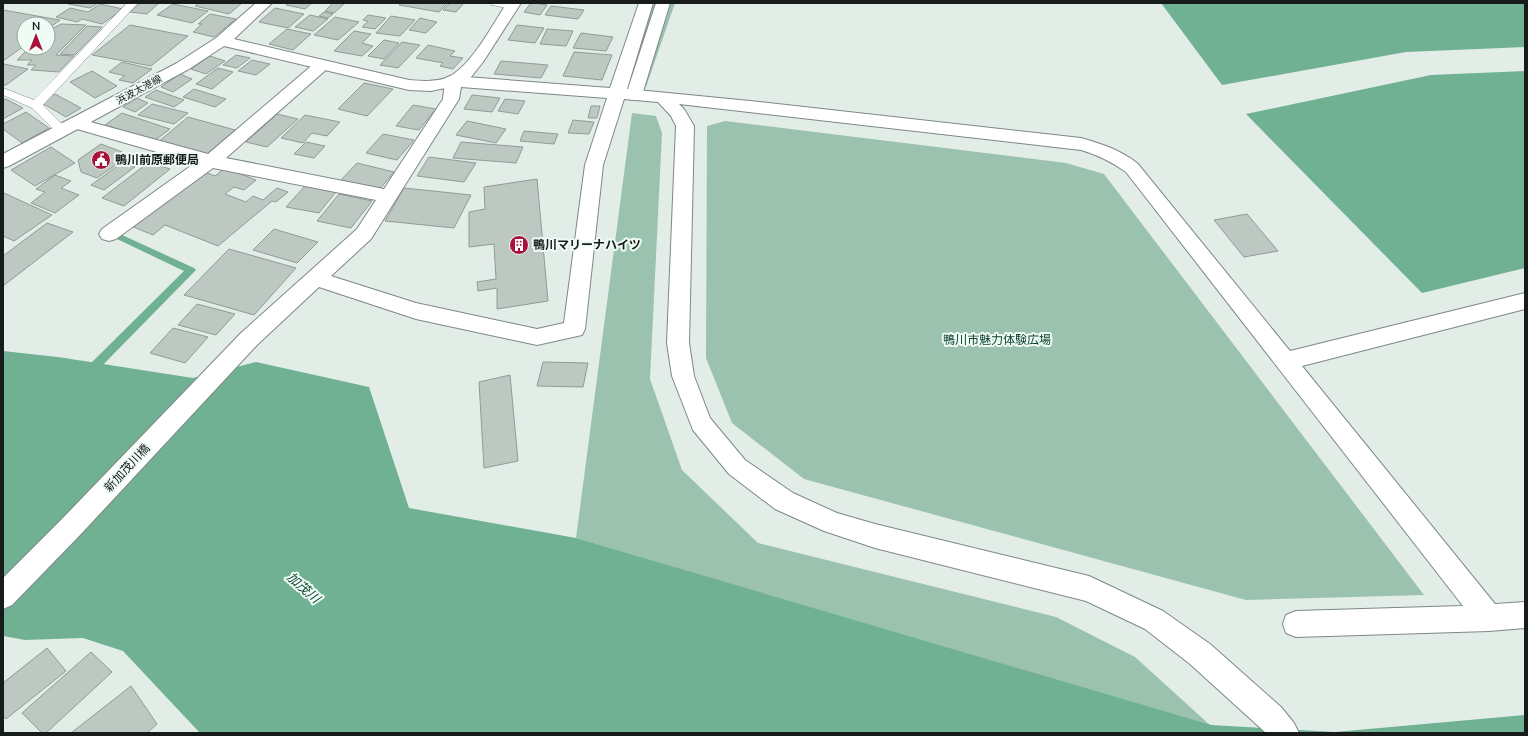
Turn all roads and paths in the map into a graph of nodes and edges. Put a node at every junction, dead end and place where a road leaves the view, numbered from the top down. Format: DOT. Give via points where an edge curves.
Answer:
graph roads {
  1 [pos="133,3"];
  2 [pos="265,3"];
  3 [pos="496,3"];
  4 [pos="646,3"];
  5 [pos="663,3"];
  6 [pos="513,4"];
  7 [pos="222,41"];
  8 [pos="322,66"];
  9 [pos="453,81"];
  10 [pos="3,91"];
  11 [pos="625,94"];
  12 [pos="663,97"];
  13 [pos="36,105"];
  14 [pos="69,127"];
  15 [pos="3,162"];
  16 [pos="210,162"];
  17 [pos="388,196"];
  18 [pos="109,234"];
  19 [pos="316,279"];
  20 [pos="1525,301"];
  21 [pos="1285,361"];
  22 [pos="3,596"];
  23 [pos="1525,615"];
  24 [pos="1488,618"];
  25 [pos="1296,624"];
  26 [pos="1277,725"];
  1 -- 13 [label="lane"];
  2 -- 7 [label="street, 浜波太港線"];
  3 -- 6 [label="lane"];
  4 -- 11 [label="street"];
  5 -- 11 [label="street"];
  6 -- 9 [label="street" via="475,62 465,74"];
  7 -- 8 [label="street"];
  7 -- 14 [label="street, 浜波太港線" via="183,66"];
  8 -- 9 [label="street" via="408,85 431,85"];
  8 -- 16 [label="street"];
  9 -- 11 [label="street"];
  9 -- 17 [label="street, 新加茂川橋" via="451,99"];
  10 -- 13 [label="lane"];
  11 -- 12 [label="street"];
  11 -- 19 [label="street" via="594,165 574,329 537,337 416,310"];
  12 -- 21 [label="street" via="1081,144 1100,149 1132,168"];
  12 -- 26 [label="street" via="678,113 685,126 678,343 683,376 701,424 737,467 784,501 833,524 1089,589 1154,620 1200,654"];
  13 -- 14 [label="lane"];
  14 -- 15 [label="street, 浜波太港線"];
  14 -- 16 [label="street"];
  16 -- 17 [label="street"];
  16 -- 18 [label="street"];
  17 -- 19 [label="street, 新加茂川橋" via="364,234"];
  19 -- 22 [label="street, 新加茂川橋" via="249,339"];
  20 -- 21 [label="street"];
  21 -- 24 [label="street"];
  23 -- 24 [label="street"];
  24 -- 25 [label="street"];
}
